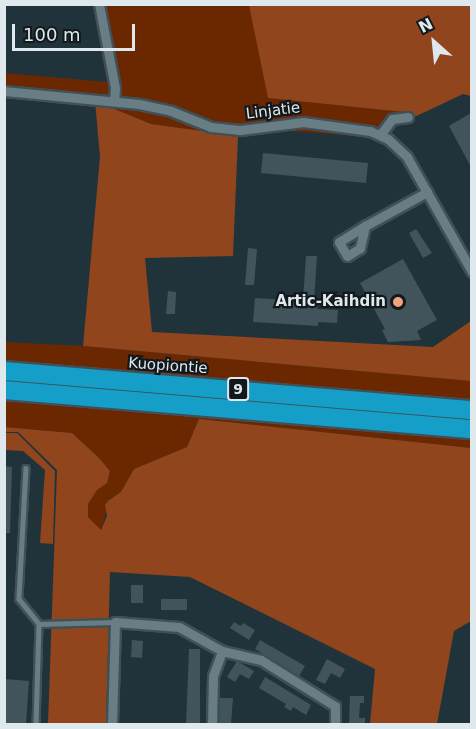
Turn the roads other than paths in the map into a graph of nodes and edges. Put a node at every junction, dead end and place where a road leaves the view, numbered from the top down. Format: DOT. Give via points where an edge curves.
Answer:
graph roads {
  1 [pos="99,4"];
  2 [pos="4,91"];
  3 [pos="114,101"];
  4 [pos="408,117"];
  5 [pos="380,135"];
  6 [pos="427,192"];
  7 [pos="365,226"];
  8 [pos="471,272"];
  9 [pos="4,371"];
  10 [pos="4,390"];
  11 [pos="471,411"];
  12 [pos="471,429"];
  13 [pos="26,468"];
  14 [pos="115,622"];
  15 [pos="39,624"];
  16 [pos="222,651"];
  17 [pos="36,724"];
  18 [pos="112,724"];
  19 [pos="212,724"];
  20 [pos="335,724"];
  1 -- 3 [label="street"];
  2 -- 3 [label="street, Linjatie"];
  3 -- 5 [label="street, Linjatie" via="171,111 211,127 240,130 303,122 363,129"];
  4 -- 5 [label="street" via="392,119"];
  5 -- 6 [label="street, Linjatie" via="407,156"];
  6 -- 7 [label="street"];
  6 -- 8 [label="street, Linjatie"];
  9 -- 11 [label="highway, Kuopiontie / 9"];
  10 -- 12 [label="highway, 9"];
  13 -- 15 [label="lane" via="19,599"];
  14 -- 15 [label="lane"];
  14 -- 16 [label="street" via="179,627"];
  14 -- 18 [label="street"];
  15 -- 17 [label="lane"];
  16 -- 19 [label="street" via="213,676"];
  16 -- 20 [label="street" via="261,660 335,706"];
}
